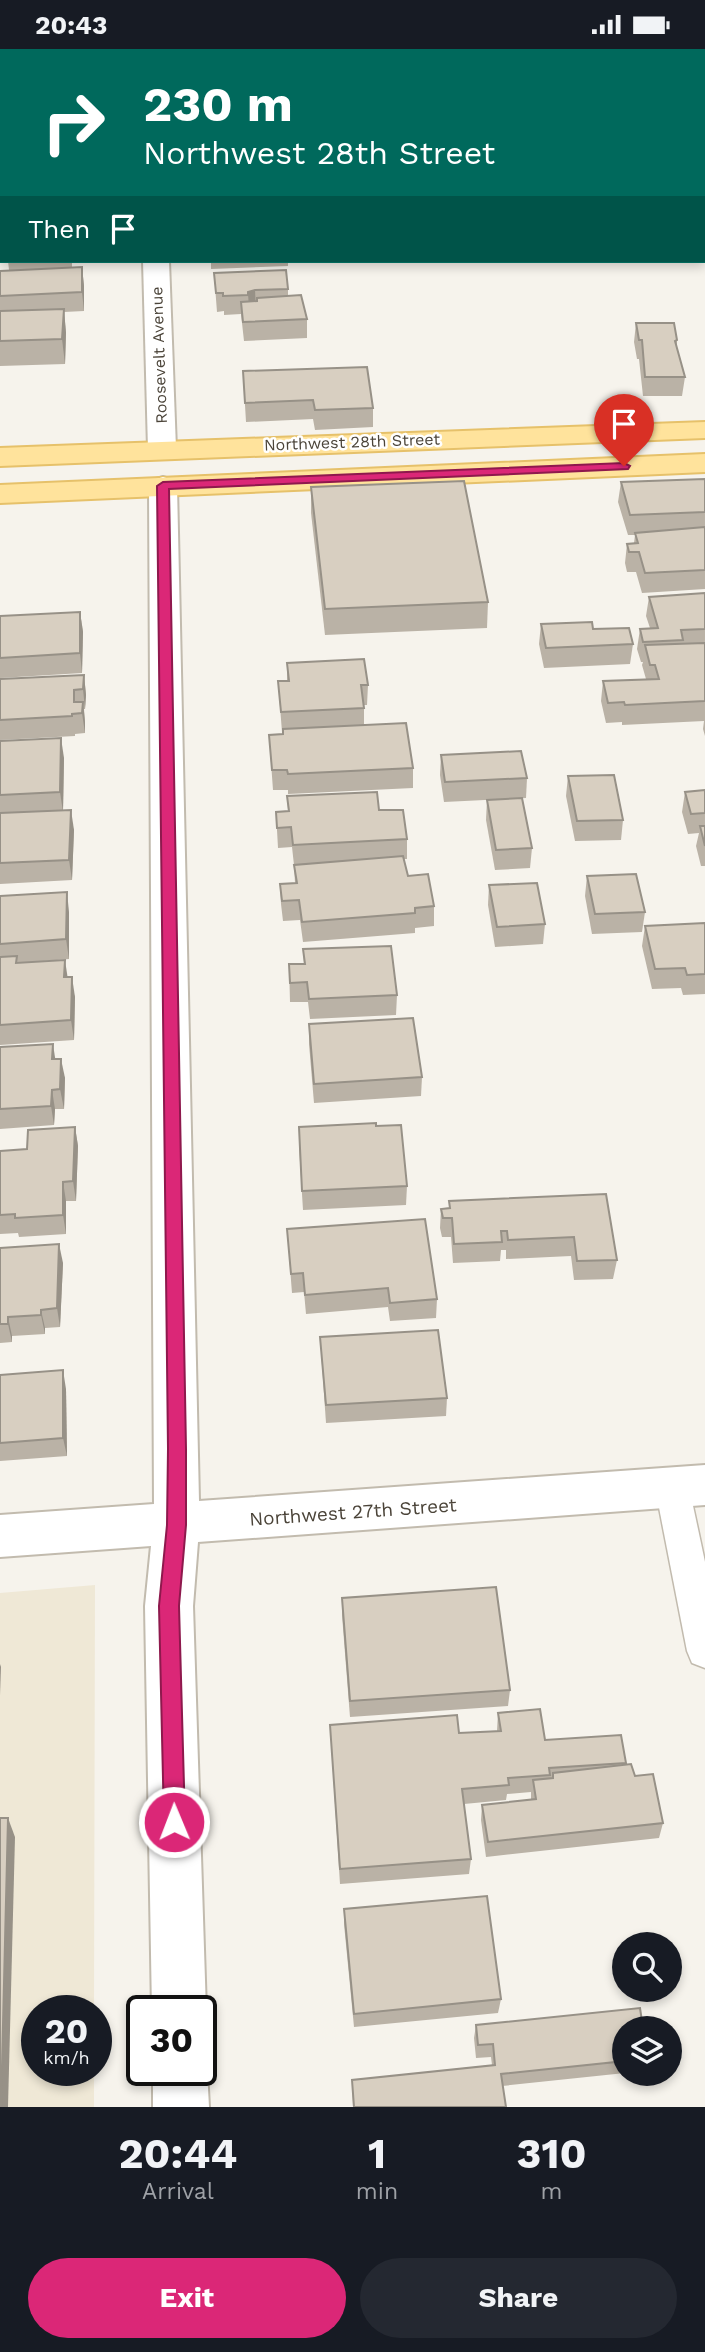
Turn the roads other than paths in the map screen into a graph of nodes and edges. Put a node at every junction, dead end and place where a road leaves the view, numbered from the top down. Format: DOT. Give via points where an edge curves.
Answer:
graph roads {
  1 [pos="156,263"];
  2 [pos="705,430"];
  3 [pos="0,457"];
  4 [pos="705,463"];
  5 [pos="162,468"];
  6 [pos="0,494"];
  7 [pos="689,1486"];
  8 [pos="176,1525"];
  9 [pos="0,1536"];
  10 [pos="705,1651"];
  11 [pos="179,1995"];
  12 [pos="180,2086"];
  13 [pos="181,2107"];
  1 -- 5 [label="street, Roosevelt Avenue"];
  2 -- 5 [label="main road, Northwest 28th Street"];
  3 -- 5 [label="main road, Northwest 28th Street"];
  4 -- 5 [label="main road, Northwest 28th Street"];
  5 -- 6 [label="main road, Northwest 28th Street"];
  5 -- 8 [label="street, Roosevelt Avenue"];
  7 -- 8 [label="street, Northwest 27th Street"];
  7 -- 10 [label="lane"];
  8 -- 9 [label="street, Northwest 27th Street"];
  8 -- 11 [label="street, Roosevelt Avenue" via="169,1606"];
  12 -- 13 [label="street"];
}
